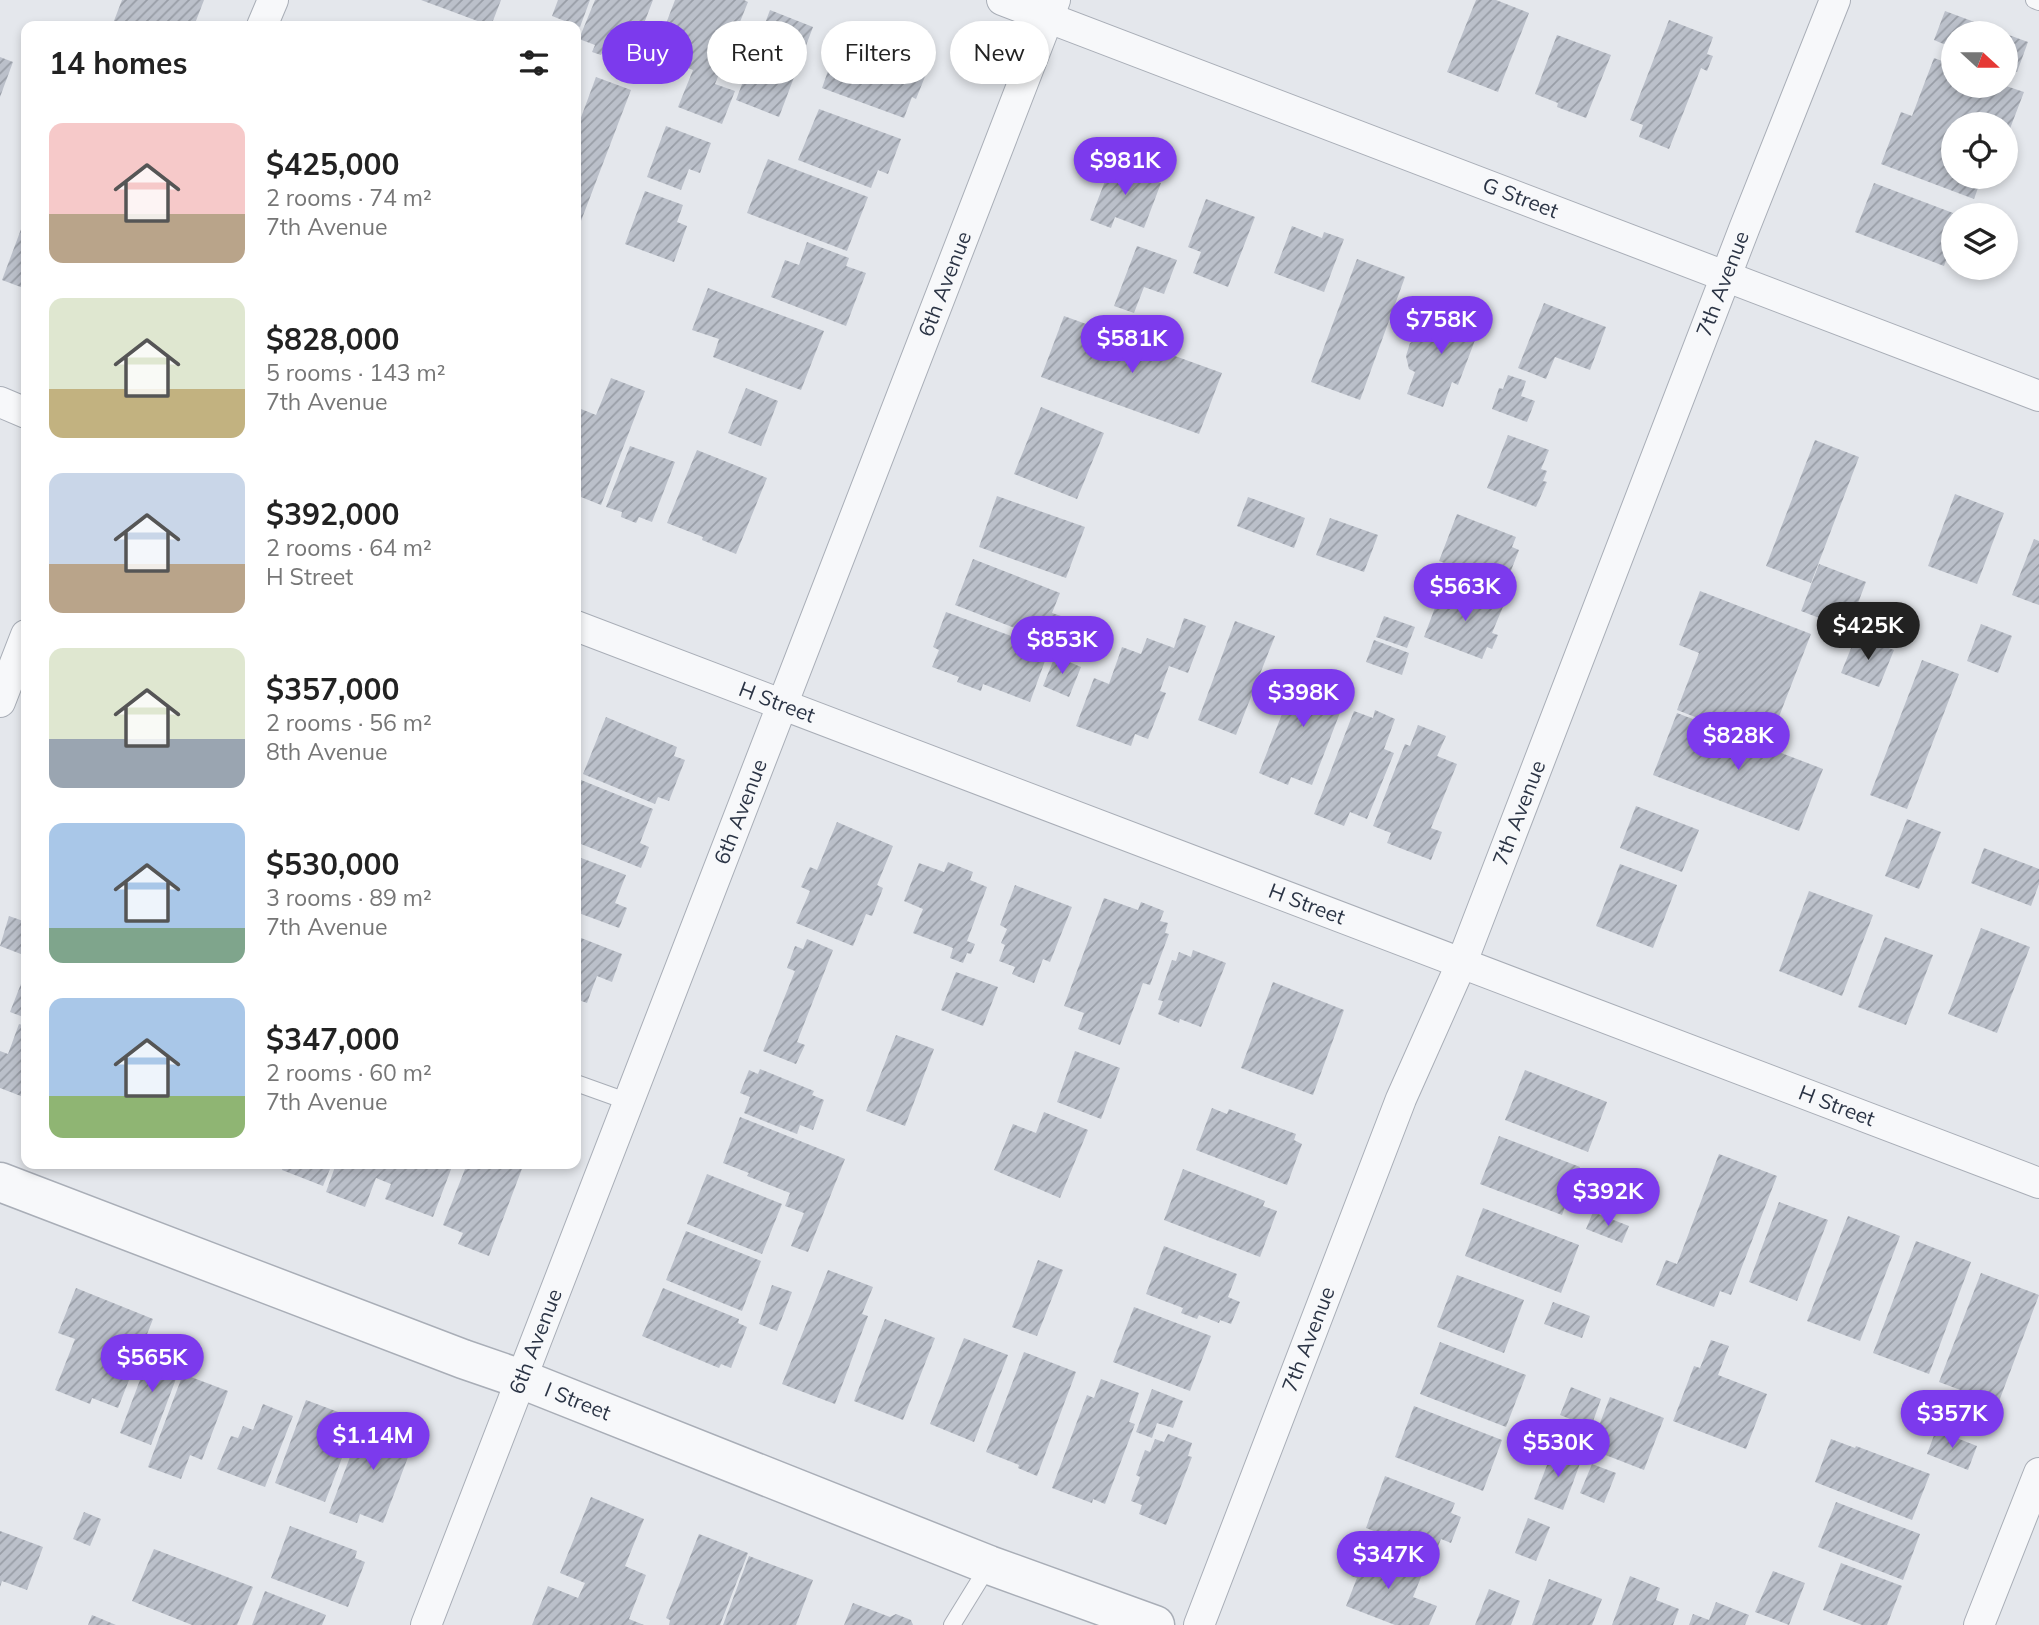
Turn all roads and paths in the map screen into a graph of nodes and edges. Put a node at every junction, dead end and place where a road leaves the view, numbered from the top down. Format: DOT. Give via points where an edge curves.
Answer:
graph roads {
  1 [pos="272,0"];
  2 [pos="1002,0"];
  3 [pos="1835,0"];
  4 [pos="2034,0"];
  5 [pos="2039,2"];
  6 [pos="1052,9"];
  7 [pos="264,21"];
  8 [pos="1726,277"];
  9 [pos="2039,397"];
  10 [pos="0,402"];
  11 [pos="21,411"];
  12 [pos="581,628"];
  13 [pos="21,648"];
  14 [pos="0,702"];
  15 [pos="783,704"];
  16 [pos="1462,962"];
  17 [pos="581,1085"];
  18 [pos="629,1102"];
  19 [pos="0,1182"];
  20 [pos="2039,1183"];
  21 [pos="521,1379"];
  22 [pos="2039,1473"];
  23 [pos="989,1565"];
  24 [pos="426,1625"];
  25 [pos="952,1625"];
  26 [pos="1155,1625"];
  27 [pos="1199,1625"];
  28 [pos="1979,1625"];
  1 -- 7 [label="street"];
  2 -- 6 [label="street, G Street"];
  3 -- 8 [label="street, 7th Avenue"];
  4 -- 5 [label="lane"];
  6 -- 8 [label="street, G Street"];
  6 -- 15 [label="street, 6th Avenue"];
  8 -- 9 [label="street, G Street"];
  8 -- 16 [label="street, 7th Avenue"];
  10 -- 11 [label="street"];
  12 -- 15 [label="street, H Street"];
  13 -- 14 [label="street"];
  15 -- 16 [label="street, H Street"];
  15 -- 18 [label="street, 6th Avenue"];
  16 -- 20 [label="street, H Street"];
  16 -- 27 [label="street, 7th Avenue" via="1401,1099"];
  17 -- 18 [label="lane"];
  18 -- 21 [label="street, 6th Avenue"];
  19 -- 21 [label="street, I Street"];
  21 -- 23 [label="street, I Street"];
  21 -- 24 [label="street, 6th Avenue"];
  22 -- 28 [label="street"];
  23 -- 25 [label="lane"];
  23 -- 26 [label="street, I Street"];
}
